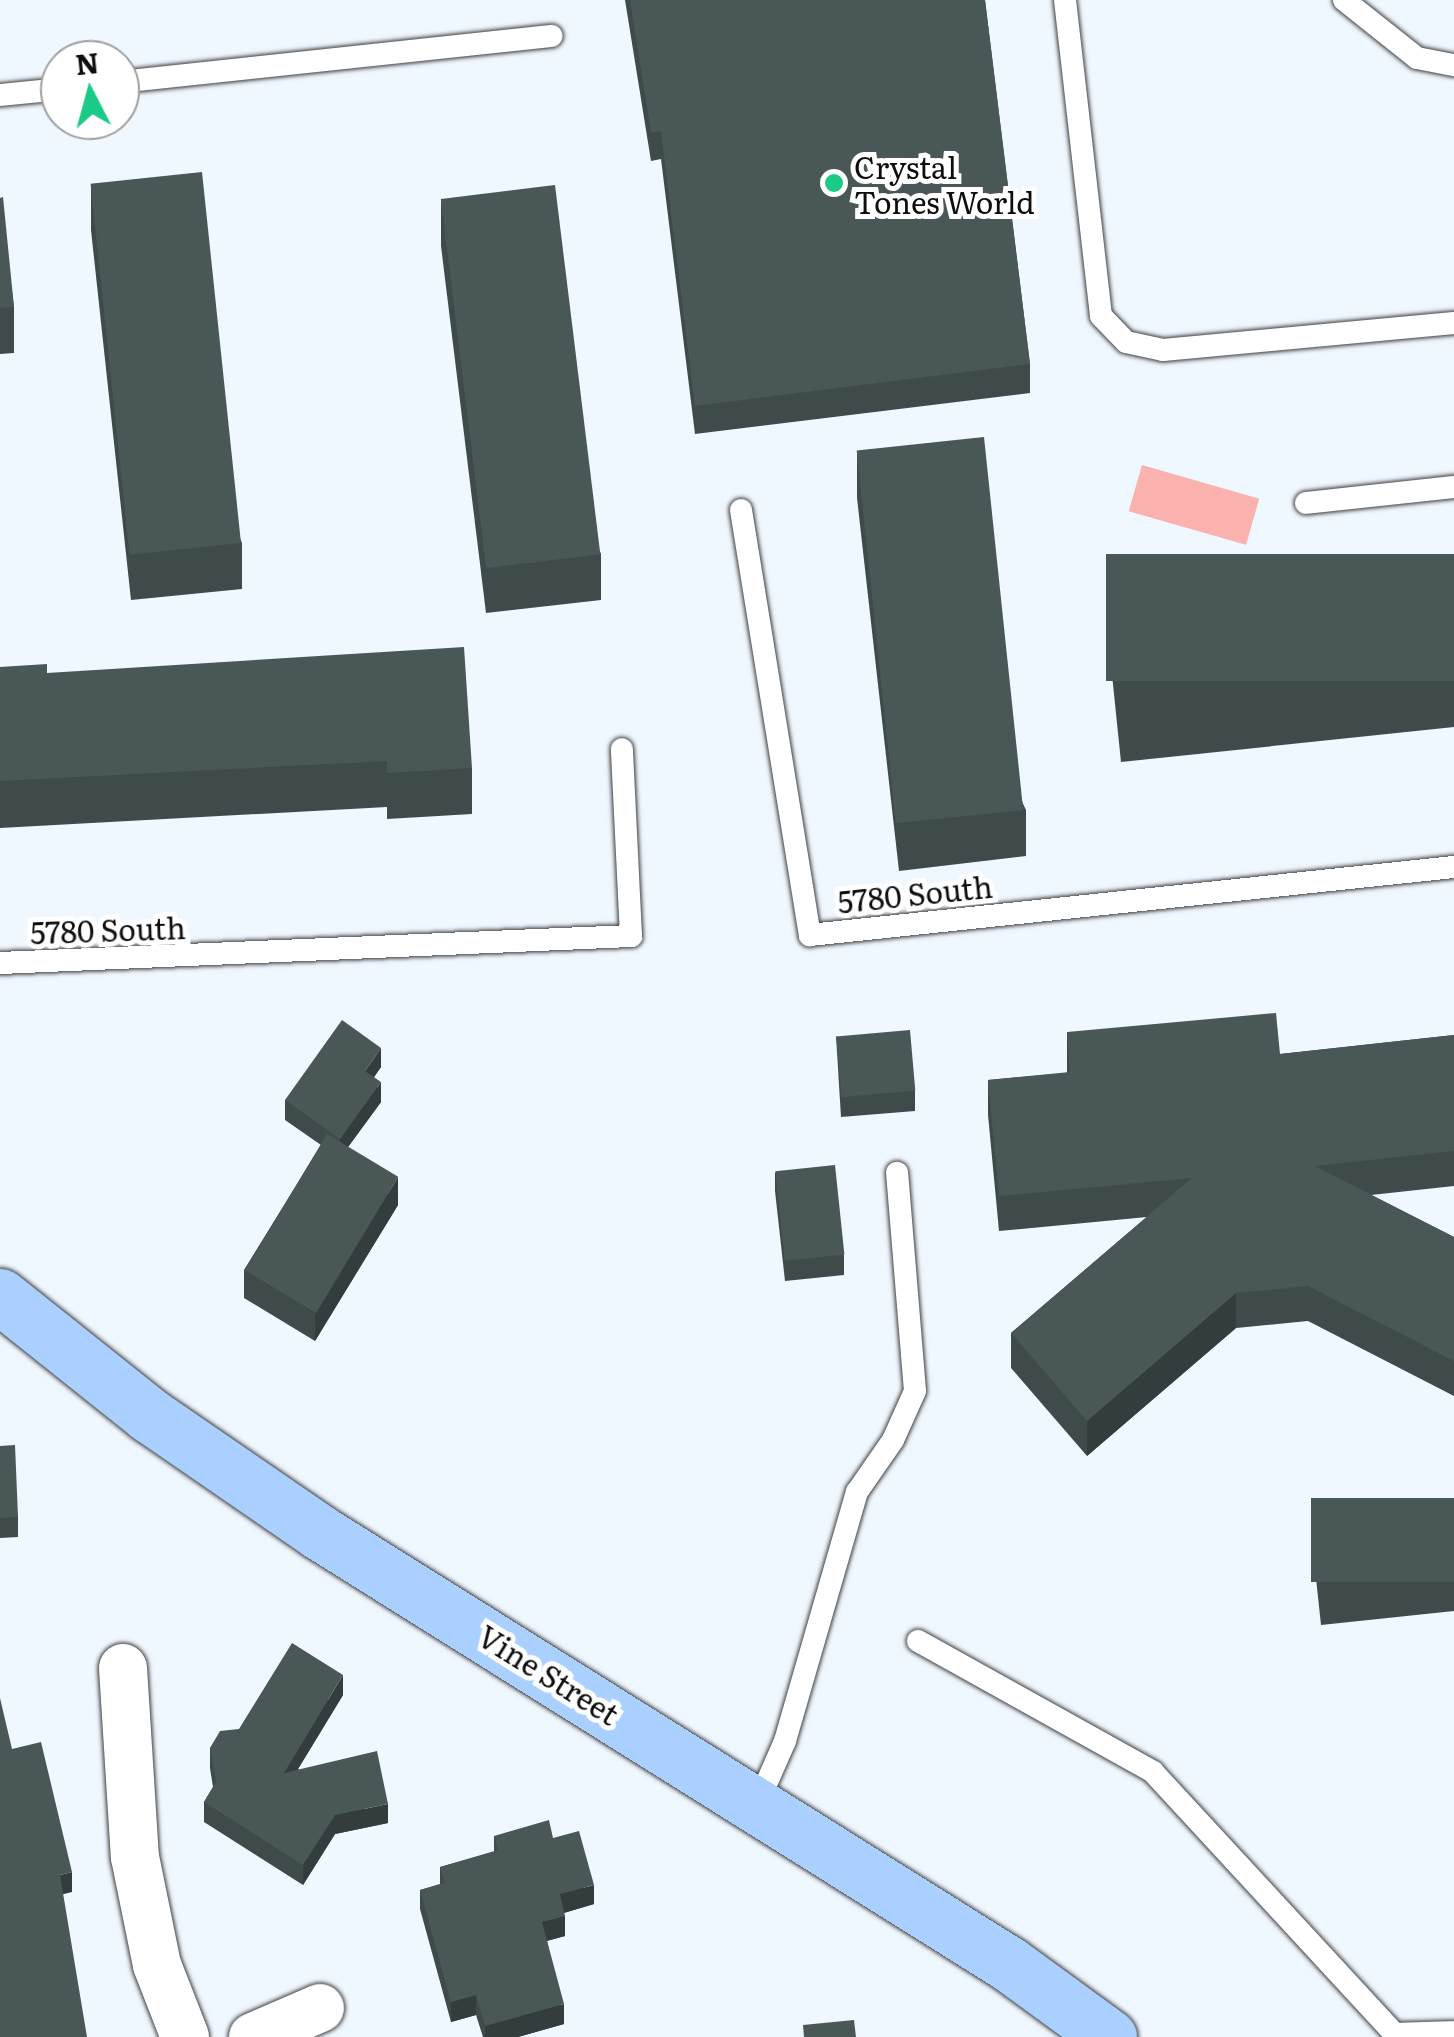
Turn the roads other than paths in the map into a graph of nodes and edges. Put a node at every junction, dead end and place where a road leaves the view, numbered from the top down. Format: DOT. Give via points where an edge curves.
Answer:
graph roads {
  1 [pos="1065,0"];
  2 [pos="1344,0"];
  3 [pos="552,36"];
  4 [pos="1454,66"];
  5 [pos="140,80"];
  6 [pos="40,91"];
  7 [pos="0,95"];
  8 [pos="1454,323"];
  9 [pos="1454,486"];
  10 [pos="1306,503"];
  11 [pos="741,510"];
  12 [pos="622,748"];
  13 [pos="1454,866"];
  14 [pos="0,964"];
  15 [pos="897,1173"];
  16 [pos="0,1296"];
  17 [pos="918,1642"];
  18 [pos="123,1668"];
  19 [pos="756,1807"];
  20 [pos="320,2008"];
  21 [pos="1454,2032"];
  22 [pos="1394,2036"];
  23 [pos="185,2037"];
  24 [pos="254,2037"];
  25 [pos="1110,2037"];
  1 -- 8 [label="lane" via="1101,316 1126,342 1163,350"];
  2 -- 4 [label="lane" via="1416,58"];
  3 -- 5 [label="lane"];
  6 -- 7 [label="lane"];
  9 -- 10 [label="lane"];
  11 -- 13 [label="lane, 5780 South" via="810,935"];
  12 -- 14 [label="lane, 5780 South" via="630,936"];
  15 -- 19 [label="lane" via="916,1390 893,1440 857,1492 797,1705"];
  16 -- 19 [label="street, Vine Street" via="149,1416 320,1532"];
  17 -- 22 [label="lane" via="1153,1772"];
  18 -- 23 [label="street" via="135,1857 157,1966"];
  19 -- 25 [label="street, Vine Street" via="1009,1964"];
  20 -- 24 [label="street"];
  21 -- 22 [label="lane"];
}
